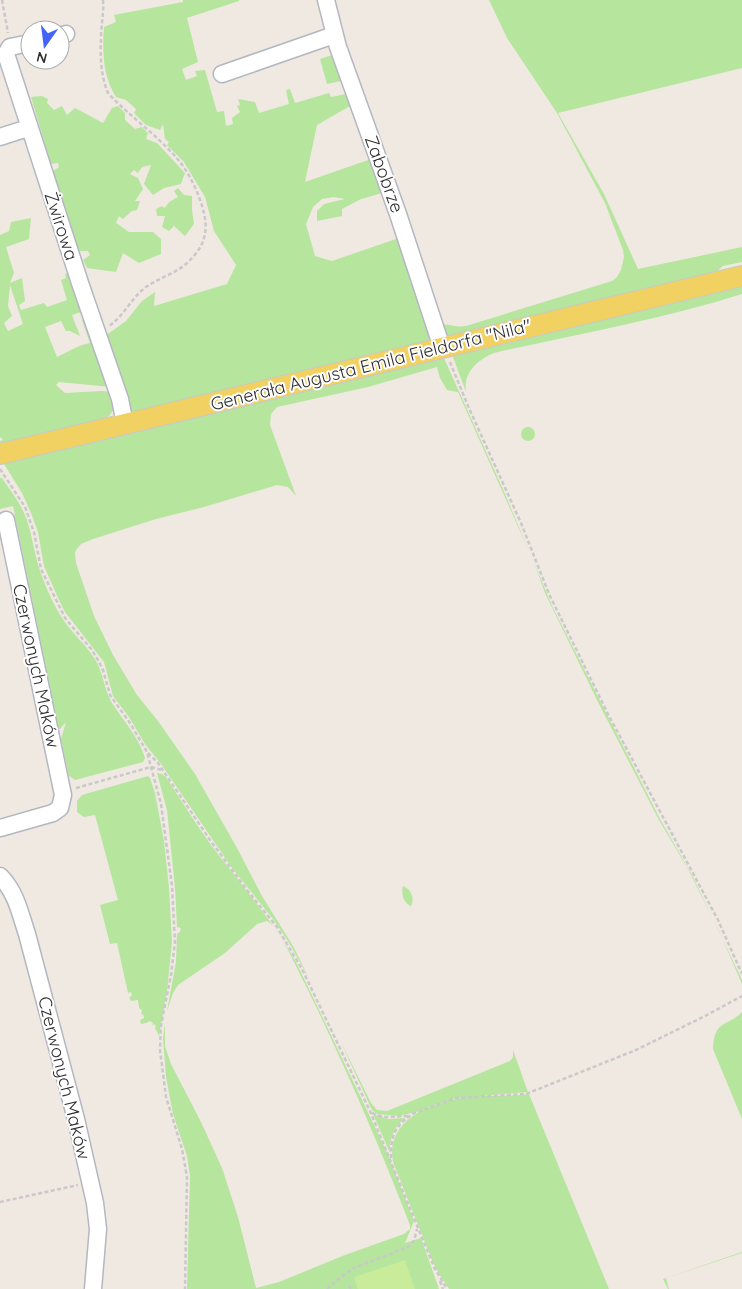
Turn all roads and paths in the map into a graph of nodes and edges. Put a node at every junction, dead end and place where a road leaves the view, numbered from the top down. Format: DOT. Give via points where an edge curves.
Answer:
graph roads {
  1 [pos="2,0"];
  2 [pos="102,0"];
  3 [pos="326,0"];
  4 [pos="334,35"];
  5 [pos="20,49"];
  6 [pos="5,59"];
  7 [pos="222,74"];
  8 [pos="28,128"];
  9 [pos="0,137"];
  10 [pos="742,276"];
  11 [pos="97,332"];
  12 [pos="443,348"];
  13 [pos="125,424"];
  14 [pos="0,454"];
  15 [pos="0,469"];
  16 [pos="6,520"];
  17 [pos="147,752"];
  18 [pos="151,767"];
  19 [pos="164,772"];
  20 [pos="63,792"];
  21 [pos="0,828"];
  22 [pos="0,876"];
  23 [pos="742,974"];
  24 [pos="742,996"];
  25 [pos="370,1111"];
  26 [pos="410,1116"];
  27 [pos="392,1162"];
  28 [pos="92,1186"];
  29 [pos="0,1202"];
  30 [pos="416,1222"];
  31 [pos="440,1278"];
  32 [pos="93,1289"];
  33 [pos="185,1289"];
  34 [pos="327,1289"];
  35 [pos="443,1289"];
  36 [pos="447,1289"];
  1 -- 6 [label="path"];
  2 -- 11 [label="path" via="100,51 104,85 114,99 180,161 200,202 206,231 203,242 184,266 145,288 122,316"];
  3 -- 4 [label="street, Zabobrze"];
  4 -- 7 [label="street"];
  4 -- 12 [label="street, Zabobrze"];
  5 -- 6 [label="street"];
  6 -- 8 [label="street, Żwirowa"];
  8 -- 9 [label="street"];
  8 -- 11 [label="street, Żwirowa"];
  10 -- 12 [label="main road, Generała Augusta Emila Fieldorfa \"Nila\""];
  11 -- 13 [label="street, Żwirowa"];
  12 -- 13 [label="main road, Generała Augusta Emila Fieldorfa \"Nila\""];
  12 -- 23 [label="path" via="531,545 549,594 608,714 718,920"];
  13 -- 14 [label="main road, Generała Augusta Emila Fieldorfa \"Nila\""];
  15 -- 17 [label="path" via="24,507 34,532 41,569 65,618 92,650 103,670 110,696"];
  16 -- 20 [label="street, Czerwonych Maków"];
  17 -- 18 [label="path"];
  17 -- 19 [label="path"];
  18 -- 19 [label="path"];
  18 -- 20 [label="path"];
  18 -- 33 [label="path" via="161,804 172,886 174,942 160,1050 166,1097 188,1177"];
  19 -- 25 [label="path" via="288,944"];
  20 -- 21 [label="street" via="60,808 54,814"];
  22 -- 28 [label="street, Czerwonych Maków" via="14,894 27,934"];
  24 -- 26 [label="path" via="636,1050 526,1094 456,1098"];
  25 -- 26 [label="path" via="383,1117"];
  25 -- 27 [label="path"];
  26 -- 27 [label="path" via="394,1133"];
  27 -- 30 [label="path"];
  28 -- 29 [label="path" via="86,1188 84,1184"];
  28 -- 32 [label="street, Czerwonych Maków" via="98,1229"];
  30 -- 31 [label="path"];
  30 -- 34 [label="path" via="417,1234 408,1247 354,1268"];
  31 -- 35 [label="path"];
  31 -- 36 [label="path"];
}
